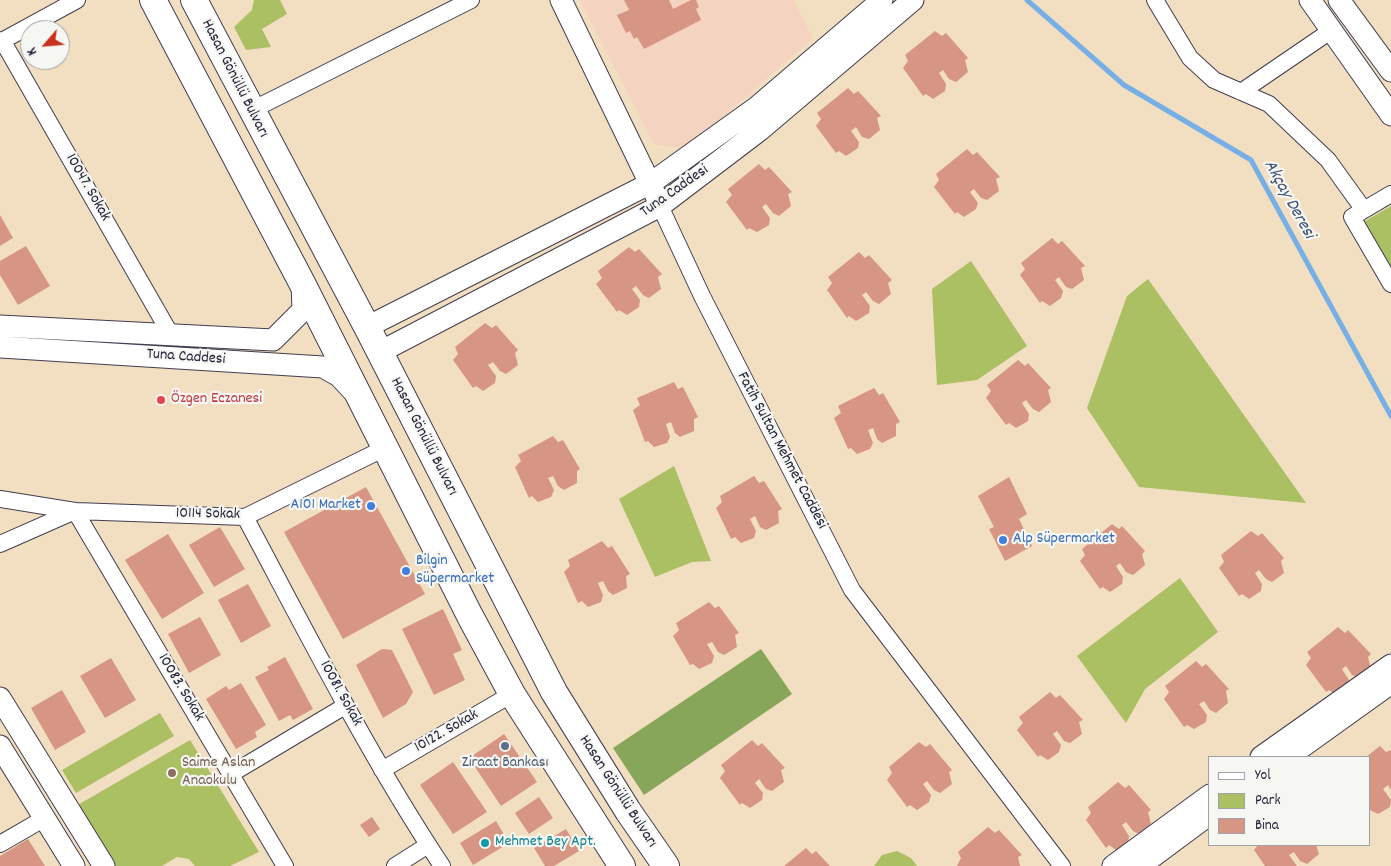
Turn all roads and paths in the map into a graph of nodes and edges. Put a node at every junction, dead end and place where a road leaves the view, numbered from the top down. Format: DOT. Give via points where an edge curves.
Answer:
graph roads {
  1 [pos="153,0"];
  2 [pos="194,0"];
  3 [pos="471,0"];
  4 [pos="561,0"];
  5 [pos="882,0"];
  6 [pos="913,0"];
  7 [pos="1155,0"];
  8 [pos="1310,0"];
  9 [pos="1339,0"];
  10 [pos="74,1"];
  11 [pos="1332,30"];
  12 [pos="1,41"];
  13 [pos="1390,67"];
  14 [pos="1241,92"];
  15 [pos="250,111"];
  16 [pos="1391,115"];
  17 [pos="651,183"];
  18 [pos="1391,194"];
  19 [pos="660,206"];
  20 [pos="1364,210"];
  21 [pos="302,282"];
  22 [pos="1391,284"];
  23 [pos="0,326"];
  24 [pos="367,327"];
  25 [pos="171,335"];
  26 [pos="0,347"];
  27 [pos="380,352"];
  28 [pos="360,398"];
  29 [pos="385,448"];
  30 [pos="0,499"];
  31 [pos="75,511"];
  32 [pos="245,517"];
  33 [pos="0,544"];
  34 [pos="1391,665"];
  35 [pos="1391,683"];
  36 [pos="512,694"];
  37 [pos="0,698"];
  38 [pos="345,706"];
  39 [pos="0,746"];
  40 [pos="1262,756"];
  41 [pos="1289,756"];
  42 [pos="382,770"];
  43 [pos="230,774"];
  44 [pos="1208,796"];
  45 [pos="1208,815"];
  46 [pos="45,818"];
  47 [pos="0,844"];
  48 [pos="428,845"];
  49 [pos="74,866"];
  50 [pos="104,866"];
  51 [pos="285,866"];
  52 [pos="394,866"];
  53 [pos="442,866"];
  54 [pos="622,866"];
  55 [pos="666,866"];
  56 [pos="1062,866"];
  57 [pos="1114,866"];
  58 [pos="1140,866"];
  1 -- 21 [label="main road"];
  2 -- 15 [label="main road, Hasan Gönüllü Bulvarı"];
  3 -- 15 [label="street"];
  4 -- 17 [label="street, Fatih Sultan Mehmet Caddesi"];
  5 -- 17 [label="street, Tuna Caddesi" via="757,106"];
  6 -- 19 [label="street, Tuna Caddesi" via="767,124"];
  7 -- 14 [label="street" via="1190,58 1214,80"];
  8 -- 11 [label="street"];
  9 -- 13 [label="street"];
  10 -- 12 [label="street"];
  11 -- 14 [label="street"];
  11 -- 16 [label="street"];
  12 -- 25 [label="street, 10047. Sokak"];
  14 -- 20 [label="street" via="1269,104 1321,154"];
  15 -- 24 [label="main road, Hasan Gönüllü Bulvarı"];
  17 -- 19 [label="street, Fatih Sultan Mehmet Caddesi"];
  17 -- 24 [label="street, Tuna Caddesi"];
  18 -- 20 [label="street"];
  19 -- 27 [label="street, Tuna Caddesi"];
  19 -- 56 [label="street, Fatih Sultan Mehmet Caddesi" via="723,339 852,590"];
  20 -- 22 [label="street" via="1352,218"];
  21 -- 25 [label="street, Tuna Caddesi" via="303,310 273,340"];
  21 -- 28 [label="main road"];
  23 -- 25 [label="street, Tuna Caddesi"];
  24 -- 27 [label="main road, Hasan Gönüllü Bulvarı"];
  26 -- 28 [label="street, Tuna Caddesi" via="323,367 339,376"];
  27 -- 55 [label="main road, Hasan Gönüllü Bulvarı" via="554,692"];
  28 -- 29 [label="main road"];
  29 -- 32 [label="street, 10114 Sokak"];
  29 -- 36 [label="main road"];
  30 -- 31 [label="street, 10114 Sokak"];
  31 -- 32 [label="street, 10114 Sokak"];
  31 -- 33 [label="street, 10114 Sokak"];
  31 -- 43 [label="street, 10083. Sokak"];
  32 -- 38 [label="street, 10081. Sokak"];
  34 -- 40 [label="street"];
  35 -- 41 [label="street"];
  36 -- 42 [label="street, 10122. Sokak"];
  36 -- 54 [label="main road"];
  37 -- 50 [label="street"];
  38 -- 42 [label="street, 10081. Sokak"];
  38 -- 43 [label="street"];
  39 -- 46 [label="street"];
  42 -- 48 [label="street, 10081. Sokak"];
  43 -- 51 [label="street, 10083. Sokak"];
  44 -- 57 [label="street"];
  45 -- 58 [label="street"];
  46 -- 47 [label="street"];
  46 -- 49 [label="street"];
  48 -- 52 [label="street"];
  48 -- 53 [label="street, 10081. Sokak"];
}
